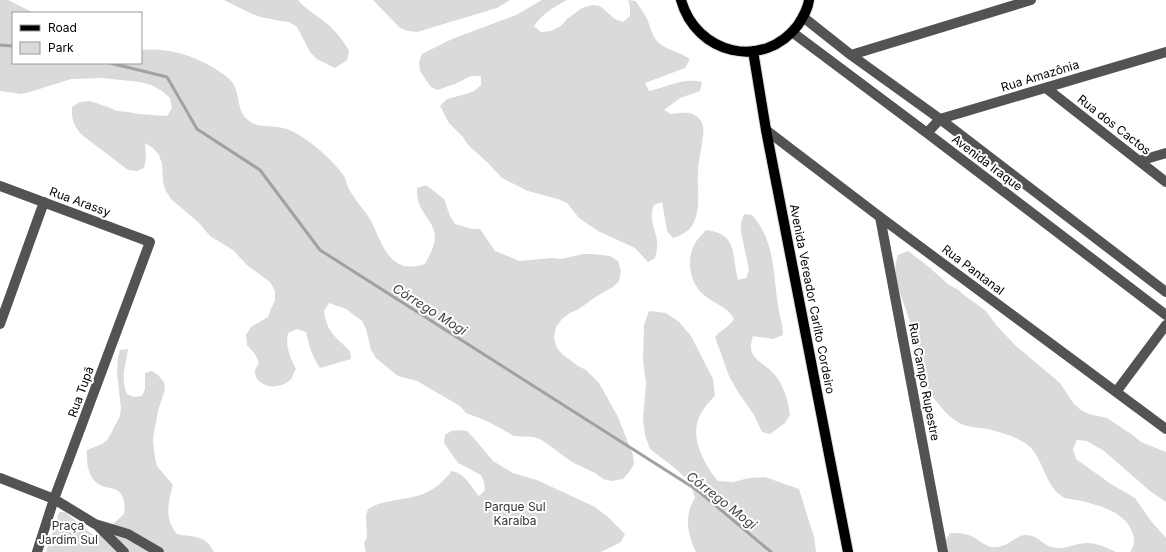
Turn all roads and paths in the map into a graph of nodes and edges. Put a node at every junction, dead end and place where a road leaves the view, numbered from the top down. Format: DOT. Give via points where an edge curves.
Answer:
graph roads {
  1 [pos="681,0"];
  2 [pos="809,0"];
  3 [pos="1031,0"];
  4 [pos="803,17"];
  5 [pos="792,32"];
  6 [pos="753,51"];
  7 [pos="1166,52"];
  8 [pos="851,55"];
  9 [pos="1046,88"];
  10 [pos="940,119"];
  11 [pos="766,130"];
  12 [pos="927,133"];
  13 [pos="1166,153"];
  14 [pos="1139,161"];
  15 [pos="1166,182"];
  16 [pos="0,186"];
  17 [pos="44,202"];
  18 [pos="880,217"];
  19 [pos="150,242"];
  20 [pos="1166,292"];
  21 [pos="1166,315"];
  22 [pos="0,324"];
  23 [pos="1166,325"];
  24 [pos="1116,392"];
  25 [pos="1166,429"];
  26 [pos="0,478"];
  27 [pos="54,499"];
  28 [pos="95,524"];
  29 [pos="38,552"];
  30 [pos="124,552"];
  31 [pos="159,552"];
  32 [pos="848,552"];
  33 [pos="943,552"];
  1 -- 6 [label="main road" via="691,23 712,43 739,51"];
  2 -- 4 [label="main road"];
  3 -- 8 [label="street"];
  4 -- 5 [label="main road"];
  4 -- 8 [label="street, Avenida Iraque"];
  5 -- 6 [label="main road" via="780,42"];
  5 -- 12 [label="street, Avenida Iraque"];
  6 -- 11 [label="main road, Avenida Vereador Carlito Cordeiro"];
  7 -- 9 [label="street, Rua Amazônia"];
  8 -- 10 [label="street, Avenida Iraque"];
  9 -- 10 [label="street, Rua Amazônia"];
  9 -- 14 [label="street, Rua dos Cactos"];
  10 -- 12 [label="street"];
  10 -- 20 [label="street, Avenida Iraque"];
  11 -- 18 [label="street, Rua Pantanal"];
  11 -- 32 [label="main road, Avenida Vereador Carlito Cordeiro"];
  12 -- 21 [label="street, Avenida Iraque"];
  13 -- 14 [label="street"];
  14 -- 15 [label="street, Rua dos Cactos"];
  16 -- 17 [label="street, Rua Arassy"];
  17 -- 19 [label="street, Rua Arassy"];
  17 -- 22 [label="street"];
  18 -- 24 [label="street, Rua Pantanal"];
  18 -- 33 [label="street, Rua Campo Rupestre"];
  19 -- 27 [label="street, Rua Tupã"];
  23 -- 24 [label="street"];
  24 -- 25 [label="street, Rua Pantanal"];
  26 -- 27 [label="street"];
  27 -- 28 [label="street"];
  27 -- 29 [label="street, Rua Tupã"];
  28 -- 30 [label="street"];
  28 -- 31 [label="street" via="128,534"];
}
